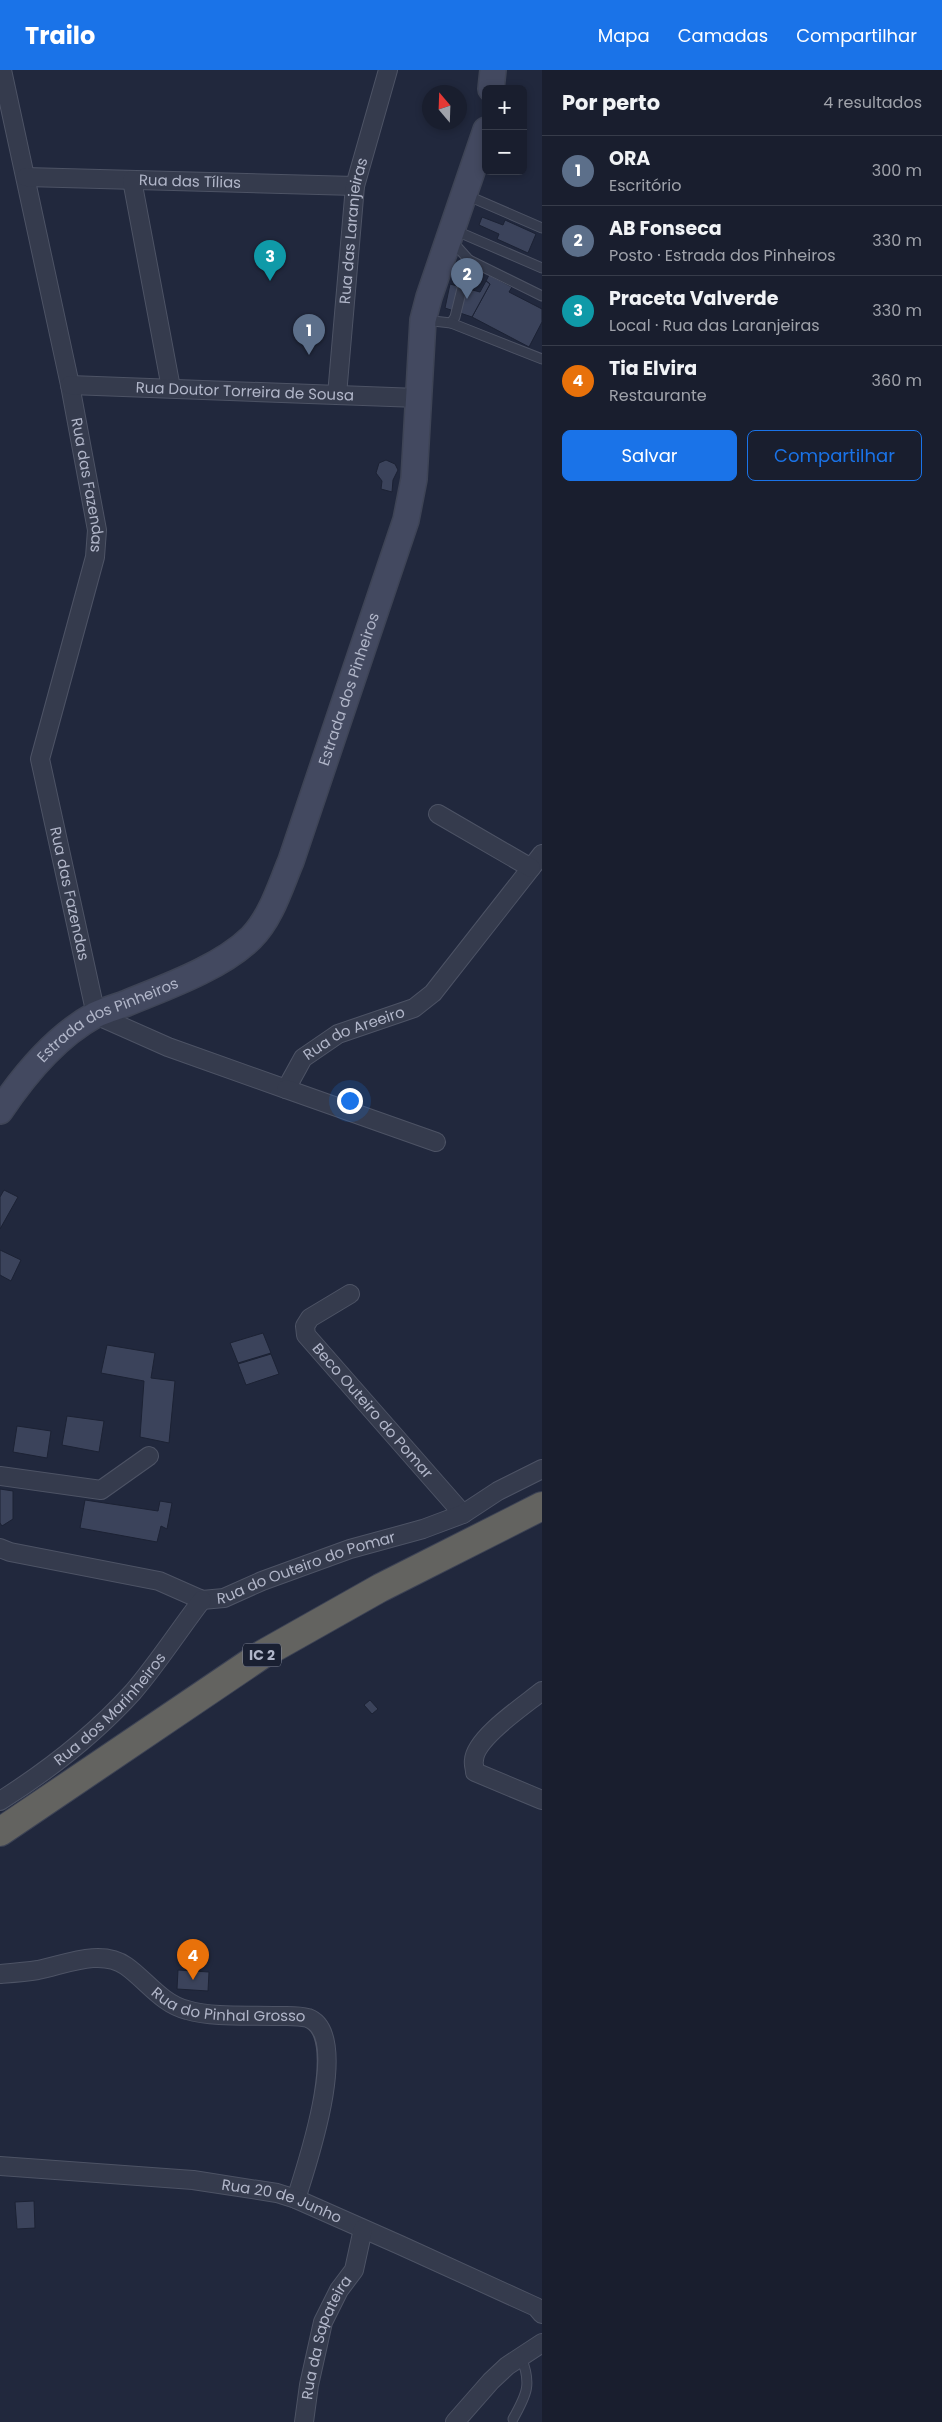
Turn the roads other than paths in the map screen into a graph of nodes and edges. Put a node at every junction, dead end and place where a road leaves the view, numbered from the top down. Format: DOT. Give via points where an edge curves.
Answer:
graph roads {
  1 [pos="2,70"];
  2 [pos="388,70"];
  3 [pos="493,70"];
  4 [pos="491,85"];
  5 [pos="482,142"];
  6 [pos="26,177"];
  7 [pos="132,180"];
  8 [pos="355,186"];
  9 [pos="464,194"];
  10 [pos="542,228"];
  11 [pos="450,233"];
  12 [pos="469,260"];
  13 [pos="542,268"];
  14 [pos="542,296"];
  15 [pos="423,320"];
  16 [pos="451,322"];
  17 [pos="542,359"];
  18 [pos="70,385"];
  19 [pos="171,388"];
  20 [pos="337,395"];
  21 [pos="418,398"];
  22 [pos="438,814"];
  23 [pos="536,861"];
  24 [pos="96,1015"];
  25 [pos="286,1089"];
  26 [pos="0,1111"];
  27 [pos="436,1142"];
  28 [pos="350,1294"];
  29 [pos="149,1456"];
  30 [pos="542,1469"];
  31 [pos="0,1476"];
  32 [pos="542,1506"];
  33 [pos="463,1514"];
  34 [pos="542,1525"];
  35 [pos="0,1548"];
  36 [pos="202,1600"];
  37 [pos="542,1691"];
  38 [pos="542,1800"];
  39 [pos="0,1801"];
  40 [pos="0,1832"];
  41 [pos="0,1850"];
  42 [pos="0,1974"];
  43 [pos="0,2166"];
  44 [pos="296,2199"];
  45 [pos="363,2229"];
  46 [pos="540,2307"];
  47 [pos="542,2343"];
  48 [pos="530,2355"];
  49 [pos="513,2418"];
  50 [pos="304,2422"];
  51 [pos="455,2422"];
  1 -- 6 [label="street, Rua das Fazendas"];
  2 -- 8 [label="street, Rua das Laranjeiras"];
  3 -- 4 [label="main road"];
  5 -- 9 [label="main road, Estrada dos Pinheiros"];
  6 -- 7 [label="street, Rua das Tílias"];
  6 -- 18 [label="street, Rua das Fazendas"];
  7 -- 8 [label="street, Rua das Tílias"];
  7 -- 19 [label="street"];
  8 -- 20 [label="street, Rua das Laranjeiras"];
  9 -- 10 [label="lane"];
  9 -- 11 [label="main road, Estrada dos Pinheiros"];
  11 -- 12 [label="lane"];
  11 -- 13 [label="lane"];
  11 -- 15 [label="main road, Estrada dos Pinheiros"];
  12 -- 14 [label="lane"];
  12 -- 16 [label="lane" via="457,312"];
  15 -- 16 [label="lane"];
  15 -- 21 [label="main road, Estrada dos Pinheiros"];
  16 -- 17 [label="lane"];
  18 -- 19 [label="street, Rua Doutor Torreira de Sousa"];
  18 -- 24 [label="street, Rua das Fazendas" via="97,530 95,557 40,759"];
  19 -- 20 [label="street, Rua Doutor Torreira de Sousa"];
  20 -- 21 [label="street, Rua Doutor Torreira de Sousa"];
  21 -- 24 [label="main road, Estrada dos Pinheiros" via="414,479 400,541 291,862 265,919 243,945 219,961"];
  22 -- 23 [label="street"];
  23 -- 25 [label="street, Rua do Areeiro" via="434,993 414,1008 338,1034 303,1058"];
  24 -- 25 [label="street" via="168,1047"];
  24 -- 26 [label="main road, Estrada dos Pinheiros" via="72,1031 41,1061"];
  25 -- 27 [label="street"];
  28 -- 33 [label="street, Beco Outeiro do Pomar" via="310,1318 305,1326 306,1335"];
  29 -- 31 [label="street" via="101,1490"];
  30 -- 33 [label="street, Rua do Outeiro do Pomar" via="498,1491"];
  32 -- 40 [label="highway, IC 2" via="380,1588 263,1654"];
  33 -- 36 [label="street, Rua do Outeiro do Pomar" via="350,1549 224,1598"];
  34 -- 41 [label="highway, IC 2" via="385,1604 254,1680"];
  35 -- 36 [label="street, Rua do Outeiro do Pomar" via="159,1581"];
  36 -- 39 [label="street, Rua dos Marinheiros" via="134,1690 91,1734 38,1778"];
  37 -- 38 [label="street" via="481,1743 473,1759 475,1772"];
  42 -- 44 [label="street, Rua do Pinhal Grosso" via="75,1960 112,1960 125,1965 166,2000 185,2010 298,2016 322,2028 327,2047 319,2120"];
  43 -- 44 [label="street, Rua 20 de Junho" via="193,2180"];
  44 -- 45 [label="street, Rua 20 de Junho"];
  45 -- 46 [label="street, Rua 20 de Junho"];
  45 -- 50 [label="street, Rua da Sapateira" via="354,2270 339,2290 323,2322"];
  47 -- 48 [label="street"];
  48 -- 49 [label="lane" via="527,2390"];
  48 -- 51 [label="street" via="491,2381"];
}
